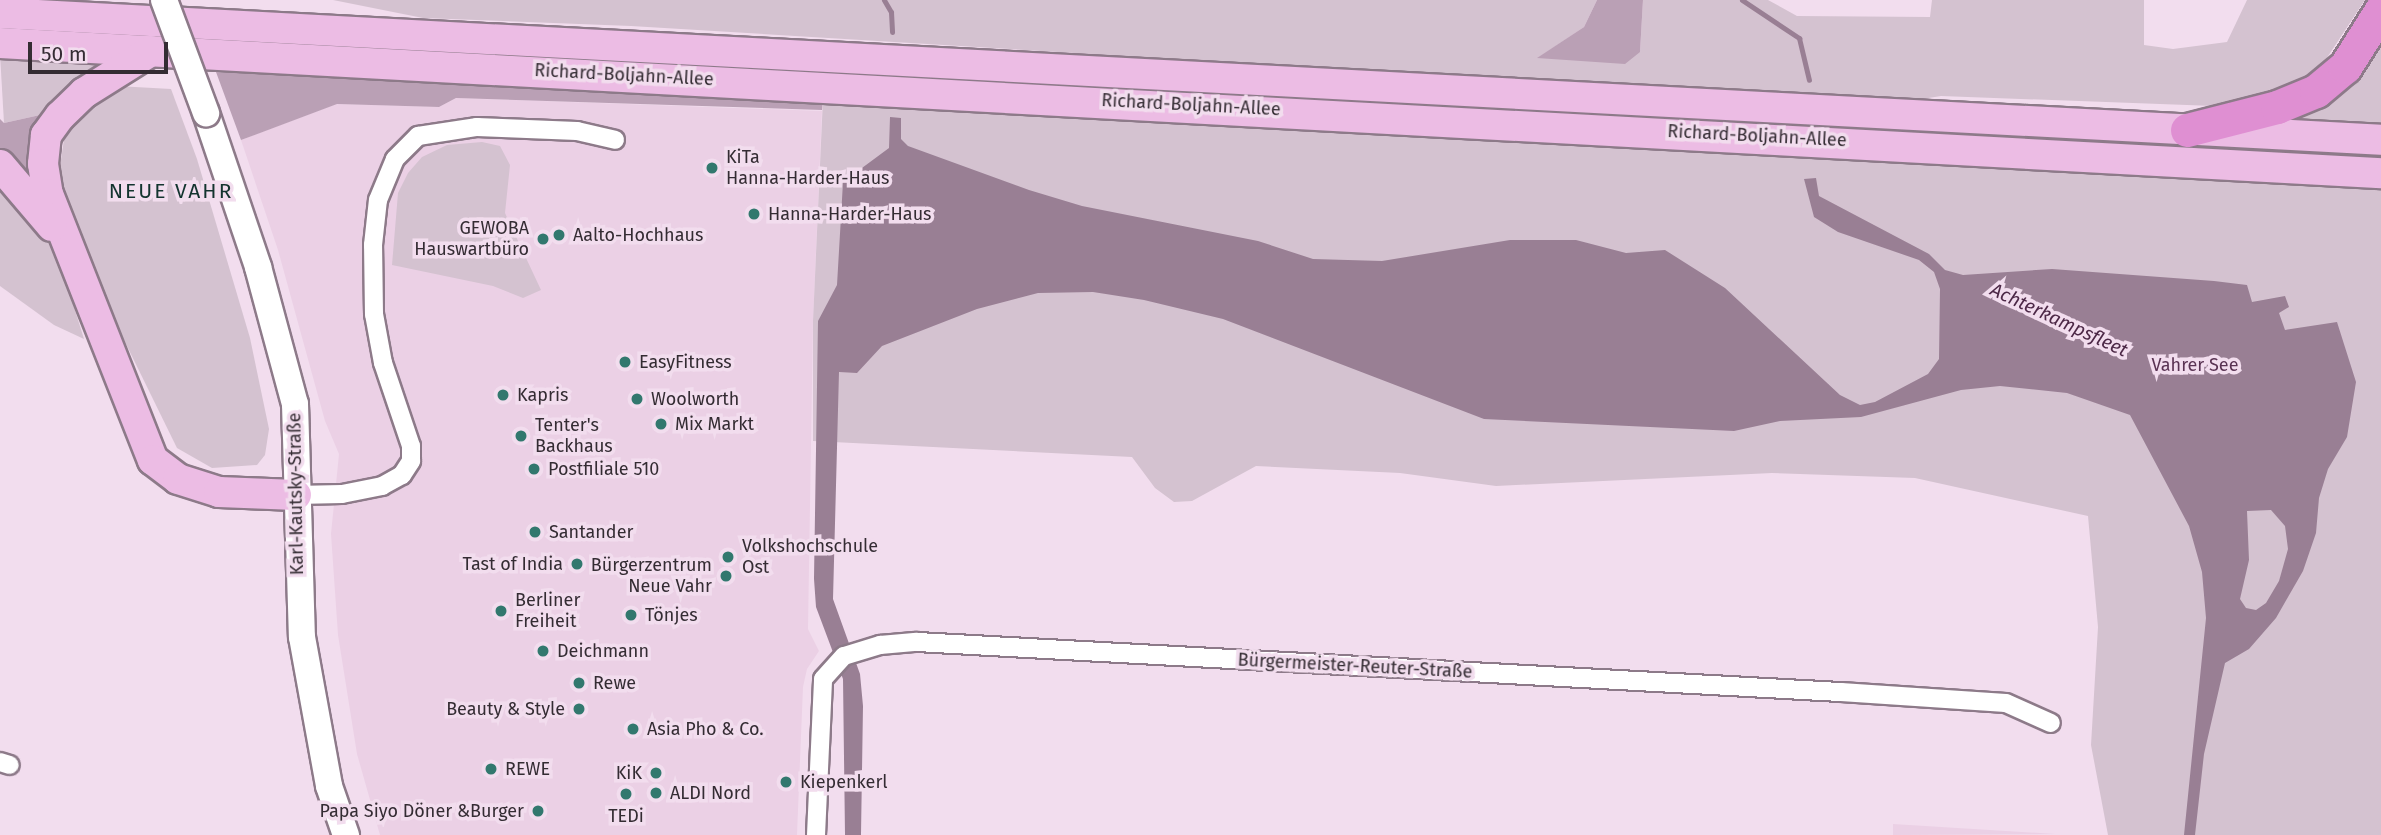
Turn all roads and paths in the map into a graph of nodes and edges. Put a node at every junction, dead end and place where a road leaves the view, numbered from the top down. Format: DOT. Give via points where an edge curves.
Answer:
graph roads {
  1 [pos="45,0"];
  2 [pos="163,0"];
  3 [pos="2381,10"];
  4 [pos="0,13"];
  5 [pos="88,18"];
  6 [pos="0,43"];
  7 [pos="151,51"];
  8 [pos="2187,130"];
  9 [pos="615,140"];
  10 [pos="2381,140"];
  11 [pos="0,165"];
  12 [pos="2381,173"];
  13 [pos="69,248"];
  14 [pos="296,495"];
  15 [pos="2051,723"];
  16 [pos="346,835"];
  17 [pos="816,835"];
  1 -- 5 [label="main road"];
  2 -- 14 [label="street, Karl-Kautsky-Straße, bridge" via="258,267 295,404"];
  3 -- 8 [label="highway" via="2345,66 2316,91 2277,107"];
  4 -- 5 [label="main road, Richard-Boljahn-Allee"];
  5 -- 8 [label="main road, Richard-Boljahn-Allee"];
  6 -- 7 [label="main road, Richard-Boljahn-Allee"];
  7 -- 12 [label="main road, Richard-Boljahn-Allee"];
  7 -- 13 [label="main road" via="85,93 46,135 43,164 48,194"];
  8 -- 10 [label="main road, Richard-Boljahn-Allee"];
  9 -- 14 [label="street" via="577,131 477,127 418,136 395,159 378,200 372,269 374,314 383,363 411,446 411,461 402,475 382,486 342,494"];
  11 -- 13 [label="main road"];
  13 -- 14 [label="main road" via="153,460 178,479 219,492"];
  14 -- 16 [label="street, Karl-Kautsky-Straße" via="302,638 326,774"];
  15 -- 17 [label="street, Bürgermeister-Reuter-Straße" via="2006,703 917,642 853,650 833,664 823,679"];
}
